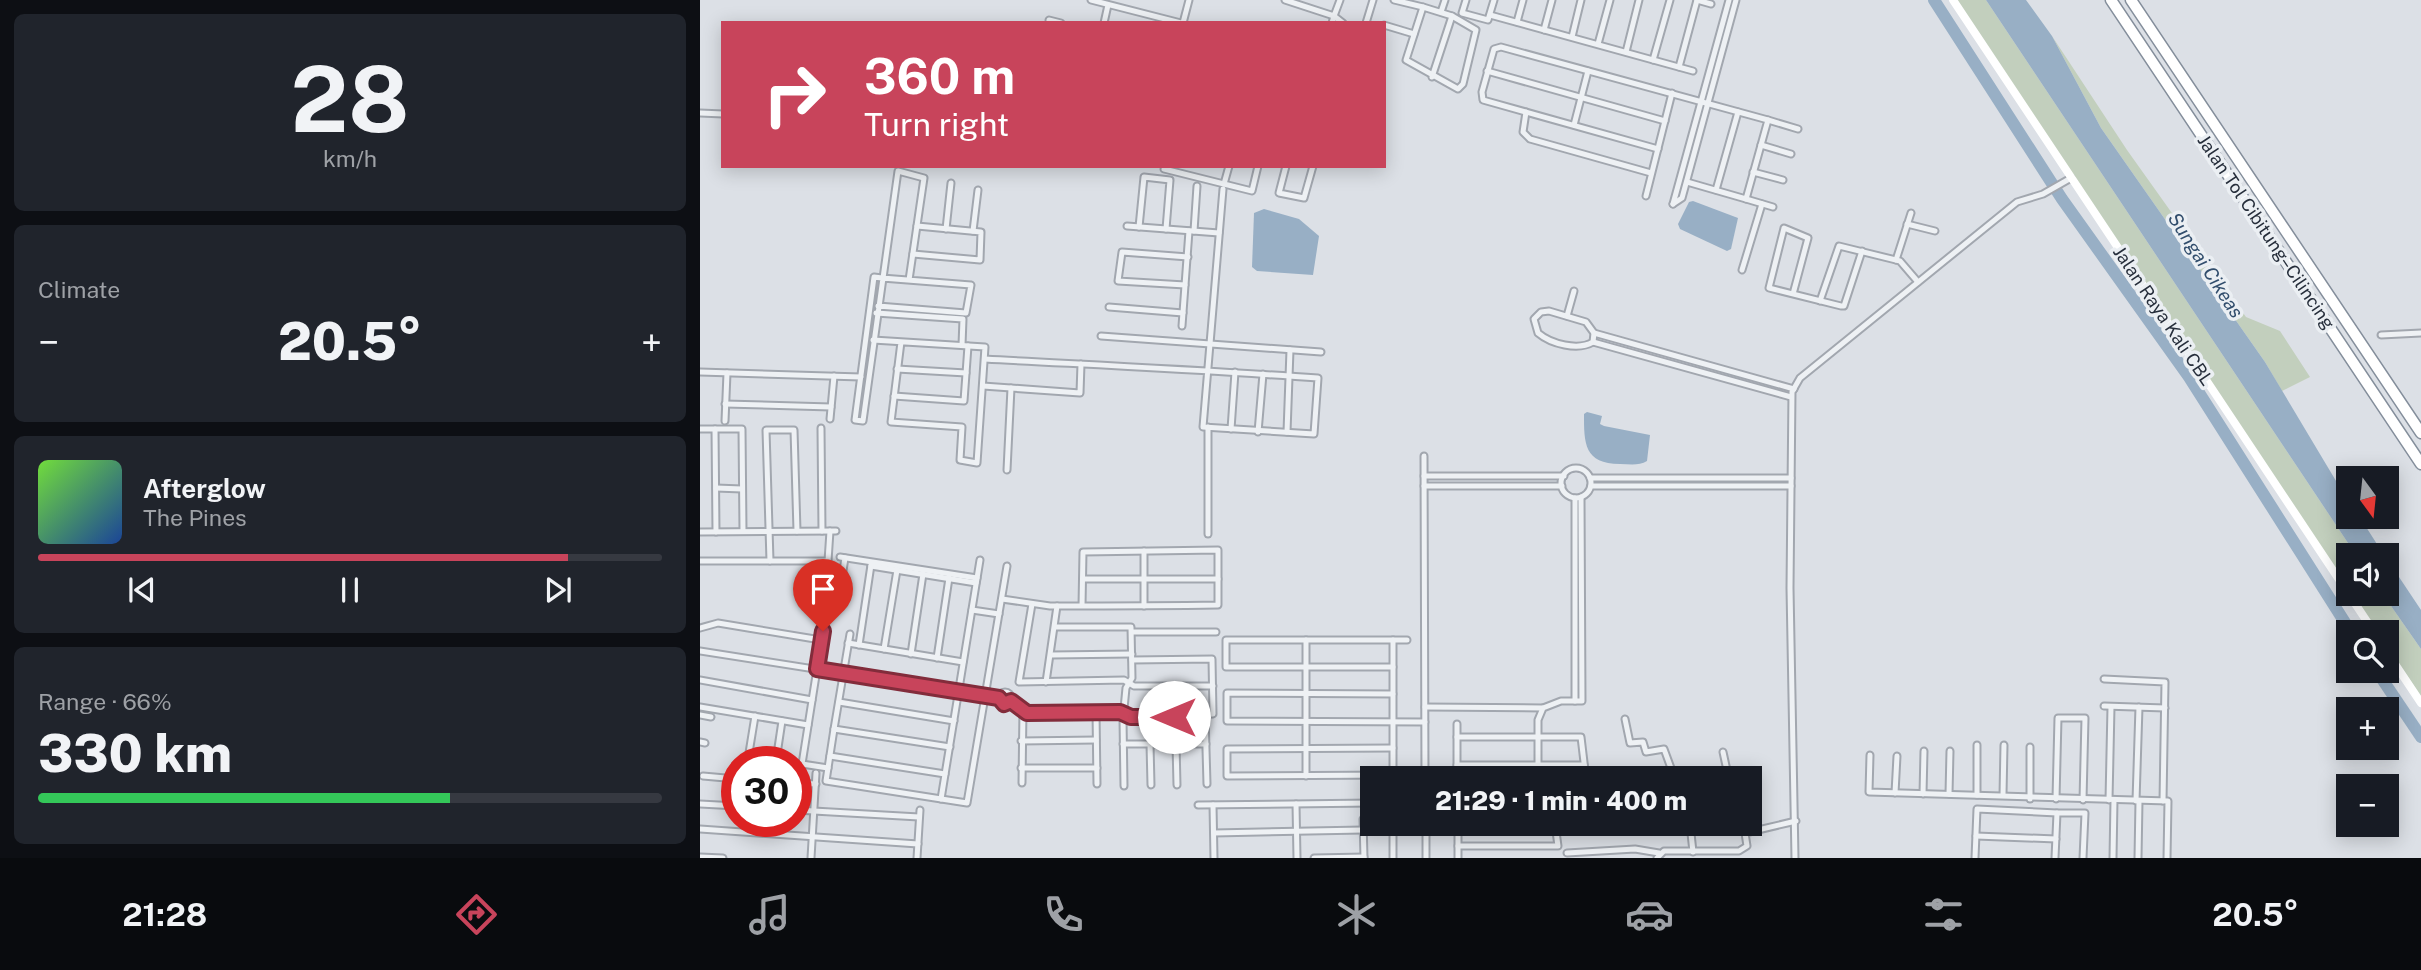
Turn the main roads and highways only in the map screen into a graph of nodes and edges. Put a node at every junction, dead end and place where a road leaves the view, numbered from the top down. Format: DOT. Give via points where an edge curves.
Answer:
graph roads {
  1 [pos="1953,0"];
  2 [pos="2111,0"];
  3 [pos="2131,0"];
  4 [pos="2421,432"];
  5 [pos="2421,464"];
  6 [pos="2366,620"];
  7 [pos="2399,670"];
  8 [pos="2421,702"];
  1 -- 6 [label="main road, Jalan Raya Kali CBL"];
  2 -- 5 [label="highway, Jalan Tol Cibitung–Cilincing"];
  3 -- 4 [label="highway, Jalan Tol Cibitung–Cilincing"];
  7 -- 8 [label="main road"];
}
